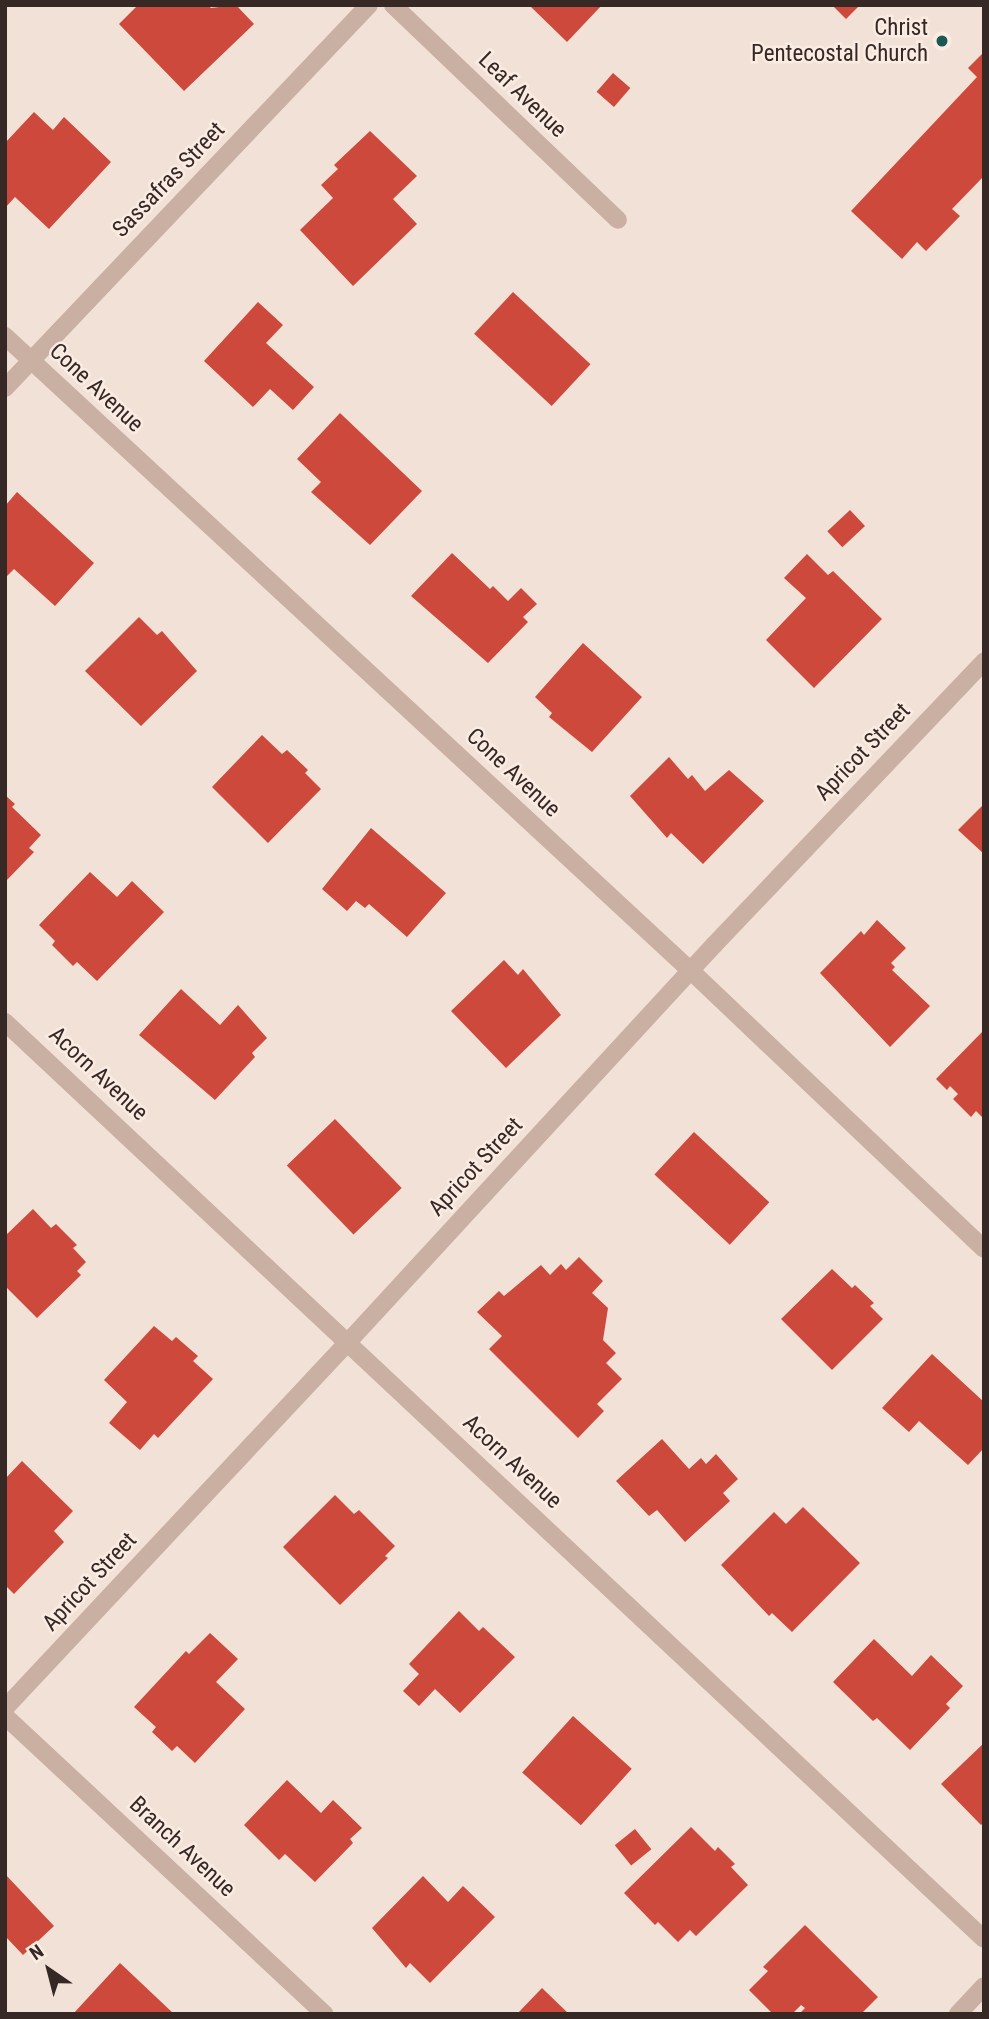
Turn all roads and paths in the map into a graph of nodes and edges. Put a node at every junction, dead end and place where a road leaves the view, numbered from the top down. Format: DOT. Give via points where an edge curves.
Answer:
graph roads {
  1 [pos="369,5"];
  2 [pos="393,5"];
  3 [pos="618,220"];
  4 [pos="5,337"];
  5 [pos="31,361"];
  6 [pos="5,388"];
  7 [pos="984,661"];
  8 [pos="690,971"];
  9 [pos="5,1022"];
  10 [pos="984,1249"];
  11 [pos="349,1341"];
  12 [pos="5,1708"];
  13 [pos="5,1716"];
  14 [pos="984,1939"];
  15 [pos="984,1986"];
  16 [pos="325,2014"];
  17 [pos="958,2014"];
  1 -- 5 [label="street, Sassafras Street"];
  2 -- 3 [label="street, Leaf Avenue"];
  4 -- 5 [label="street, Cone Avenue"];
  5 -- 6 [label="street, Sassafras Street"];
  5 -- 8 [label="street, Cone Avenue"];
  7 -- 8 [label="street, Apricot Street"];
  8 -- 10 [label="street, Cone Avenue"];
  8 -- 11 [label="street, Apricot Street"];
  9 -- 11 [label="street, Acorn Avenue"];
  11 -- 12 [label="street, Apricot Street"];
  11 -- 14 [label="street, Acorn Avenue"];
  13 -- 16 [label="street, Branch Avenue"];
  15 -- 17 [label="street"];
}
